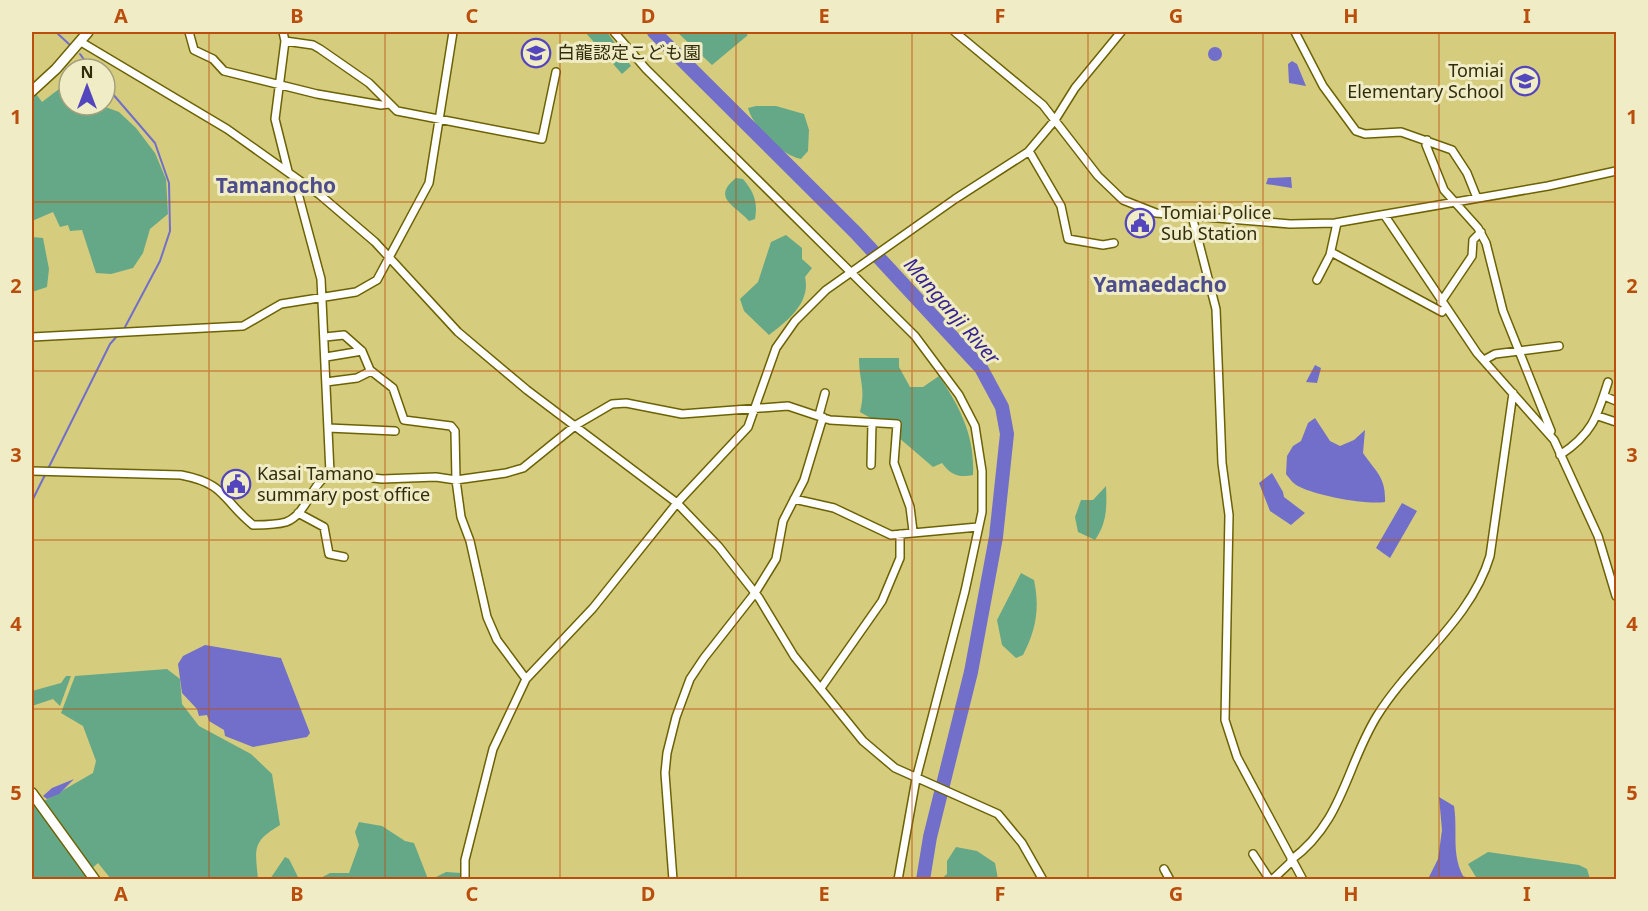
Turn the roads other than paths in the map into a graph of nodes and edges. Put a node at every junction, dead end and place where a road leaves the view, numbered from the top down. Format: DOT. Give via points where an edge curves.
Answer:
graph roads {
  1 [pos="88,32"];
  2 [pos="189,32"];
  3 [pos="283,32"];
  4 [pos="453,32"];
  5 [pos="614,32"];
  6 [pos="955,32"];
  7 [pos="1121,32"];
  8 [pos="1295,32"];
  9 [pos="285,41"];
  10 [pos="81,42"];
  11 [pos="556,72"];
  12 [pos="279,85"];
  13 [pos="32,91"];
  14 [pos="389,104"];
  15 [pos="438,118"];
  16 [pos="1055,120"];
  17 [pos="1427,140"];
  18 [pos="1029,151"];
  19 [pos="288,171"];
  20 [pos="1617,171"];
  21 [pos="300,181"];
  22 [pos="1477,198"];
  23 [pos="1454,202"];
  24 [pos="1192,216"];
  25 [pos="1384,216"];
  26 [pos="1337,223"];
  27 [pos="1481,232"];
  28 [pos="1114,243"];
  29 [pos="1331,252"];
  30 [pos="390,258"];
  31 [pos="851,272"];
  32 [pos="1317,280"];
  33 [pos="322,298"];
  34 [pos="1443,305"];
  35 [pos="32,337"];
  36 [pos="325,337"];
  37 [pos="1559,346"];
  38 [pos="362,351"];
  39 [pos="1518,351"];
  40 [pos="326,357"];
  41 [pos="1484,360"];
  42 [pos="371,371"];
  43 [pos="326,382"];
  44 [pos="1608,382"];
  45 [pos="825,393"];
  46 [pos="1513,393"];
  47 [pos="1604,396"];
  48 [pos="1617,401"];
  49 [pos="753,409"];
  50 [pos="821,416"];
  51 [pos="1598,416"];
  52 [pos="1617,422"];
  53 [pos="872,423"];
  54 [pos="576,424"];
  55 [pos="328,428"];
  56 [pos="395,431"];
  57 [pos="1549,434"];
  58 [pos="1560,455"];
  59 [pos="871,465"];
  60 [pos="32,471"];
  61 [pos="330,473"];
  62 [pos="456,480"];
  63 [pos="794,499"];
  64 [pos="677,503"];
  65 [pos="298,513"];
  66 [pos="978,527"];
  67 [pos="913,531"];
  68 [pos="900,534"];
  69 [pos="344,557"];
  70 [pos="755,594"];
  71 [pos="1617,596"];
  72 [pos="526,680"];
  73 [pos="821,688"];
  74 [pos="918,780"];
  75 [pos="32,793"];
  76 [pos="1253,854"];
  77 [pos="1291,860"];
  78 [pos="1164,869"];
  79 [pos="95,879"];
  80 [pos="465,879"];
  81 [pos="673,879"];
  82 [pos="898,879"];
  83 [pos="1043,879"];
  84 [pos="1170,879"];
  85 [pos="1271,879"];
  86 [pos="1303,879"];
  1 -- 10 [label="street"];
  2 -- 12 [label="street" via="194,50 213,59 224,71"];
  3 -- 9 [label="street"];
  4 -- 15 [label="street"];
  5 -- 31 [label="street" via="646,69"];
  6 -- 16 [label="street" via="1025,88"];
  7 -- 16 [label="street" via="1075,88"];
  8 -- 17 [label="street" via="1323,86 1356,131 1401,132"];
  9 -- 12 [label="street"];
  9 -- 14 [label="street" via="320,49 369,83"];
  10 -- 13 [label="street"];
  10 -- 19 [label="street" via="198,110"];
  11 -- 15 [label="street" via="542,139"];
  12 -- 14 [label="street" via="358,102"];
  12 -- 19 [label="street" via="275,119"];
  14 -- 15 [label="street" via="396,111"];
  15 -- 30 [label="street" via="429,183"];
  16 -- 18 [label="street"];
  16 -- 24 [label="street" via="1098,176 1123,200 1156,213"];
  17 -- 22 [label="street" via="1452,150"];
  17 -- 23 [label="street" via="1437,178"];
  18 -- 28 [label="street" via="1061,206 1068,239"];
  18 -- 31 [label="street"];
  19 -- 21 [label="street"];
  20 -- 22 [label="street"];
  21 -- 30 [label="street"];
  21 -- 33 [label="street" via="296,186 320,272"];
  22 -- 23 [label="street"];
  23 -- 25 [label="street"];
  23 -- 27 [label="street"];
  24 -- 26 [label="street" via="1290,224"];
  24 -- 77 [label="street" via="1216,309 1222,463 1229,515 1225,720 1237,757"];
  25 -- 26 [label="street"];
  25 -- 34 [label="street"];
  26 -- 29 [label="street"];
  27 -- 34 [label="street" via="1473,240 1472,256"];
  27 -- 39 [label="street"];
  29 -- 32 [label="street"];
  29 -- 34 [label="street" via="1442,312"];
  30 -- 33 [label="street" via="378,280 369,286"];
  30 -- 54 [label="street" via="458,332 527,390"];
  31 -- 49 [label="street" via="795,321 776,348"];
  31 -- 66 [label="street" via="915,336 975,426 982,471"];
  33 -- 35 [label="street" via="281,304 243,326"];
  33 -- 36 [label="street"];
  34 -- 41 [label="street"];
  36 -- 38 [label="street" via="344,335"];
  36 -- 40 [label="street"];
  37 -- 39 [label="street"];
  38 -- 40 [label="street"];
  38 -- 42 [label="street"];
  39 -- 41 [label="street"];
  39 -- 57 [label="street"];
  40 -- 43 [label="street"];
  41 -- 46 [label="street"];
  42 -- 43 [label="street" via="357,378"];
  42 -- 62 [label="street" via="393,388 404,420 451,426 455,430"];
  43 -- 55 [label="street"];
  44 -- 47 [label="street"];
  45 -- 50 [label="street"];
  46 -- 57 [label="street"];
  46 -- 77 [label="street" via="1490,556 1484,574 1458,616 1377,715 1332,814 1314,841"];
  47 -- 48 [label="street"];
  47 -- 51 [label="street"];
  49 -- 50 [label="street" via="788,406"];
  49 -- 54 [label="street" via="682,414 612,404"];
  49 -- 64 [label="street" via="748,427"];
  50 -- 53 [label="street"];
  50 -- 63 [label="street" via="804,480"];
  51 -- 52 [label="street"];
  51 -- 58 [label="street" via="1581,441"];
  53 -- 59 [label="street"];
  53 -- 67 [label="street" via="897,424 894,463 910,507"];
  54 -- 62 [label="street" via="523,468 490,477"];
  54 -- 64 [label="street"];
  55 -- 56 [label="street"];
  55 -- 61 [label="street"];
  57 -- 58 [label="street"];
  58 -- 71 [label="street" via="1598,536"];
  60 -- 65 [label="street" via="181,475 216,486 253,525 287,522"];
  61 -- 62 [label="street" via="382,479"];
  61 -- 65 [label="street"];
  62 -- 72 [label="street" via="461,517 487,617 497,640"];
  63 -- 68 [label="street" via="834,508 891,535"];
  63 -- 70 [label="street" via="783,521 776,558"];
  64 -- 70 [label="street" via="719,547"];
  64 -- 72 [label="street" via="594,608"];
  65 -- 69 [label="street" via="324,527 329,554"];
  66 -- 67 [label="street"];
  66 -- 74 [label="street"];
  67 -- 68 [label="street"];
  68 -- 73 [label="street" via="900,558 882,601"];
  70 -- 73 [label="street"];
  70 -- 81 [label="street" via="690,679 676,717 665,772"];
  72 -- 80 [label="street" via="493,748 465,860"];
  73 -- 74 [label="street" via="880,758"];
  74 -- 82 [label="street"];
  74 -- 83 [label="street" via="998,814"];
  75 -- 79 [label="street"];
  76 -- 85 [label="street"];
  77 -- 85 [label="street"];
  77 -- 86 [label="street"];
  78 -- 84 [label="street"];
}
